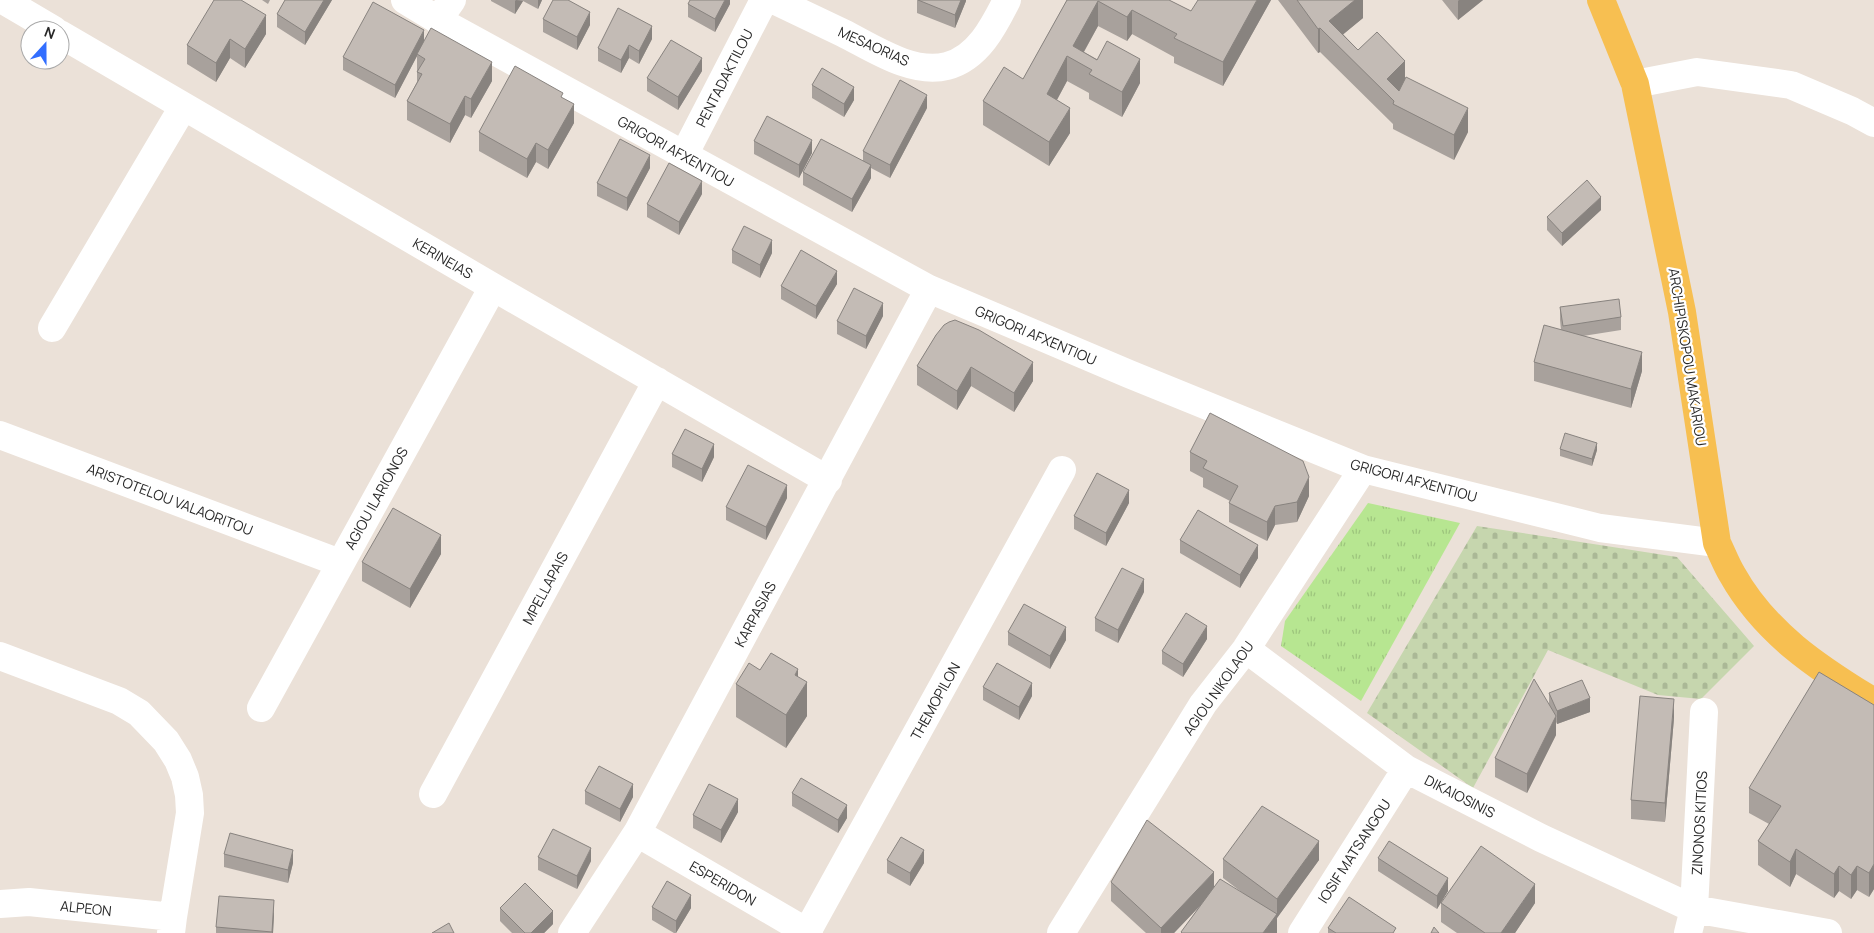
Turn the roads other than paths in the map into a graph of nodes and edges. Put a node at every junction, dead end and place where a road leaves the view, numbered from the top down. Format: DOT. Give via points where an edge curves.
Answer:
graph roads {
  1 [pos="4,0"];
  2 [pos="405,0"];
  3 [pos="764,0"];
  4 [pos="774,0"];
  5 [pos="1007,0"];
  6 [pos="1601,0"];
  7 [pos="445,10"];
  8 [pos="37,20"];
  9 [pos="70,40"];
  10 [pos="1635,84"];
  11 [pos="183,107"];
  12 [pos="1874,123"];
  13 [pos="684,155"];
  14 [pos="493,287"];
  15 [pos="929,289"];
  16 [pos="52,328"];
  17 [pos="657,381"];
  18 [pos="0,436"];
  19 [pos="1062,470"];
  20 [pos="1363,470"];
  21 [pos="828,480"];
  22 [pos="1717,543"];
  23 [pos="340,563"];
  24 [pos="1246,649"];
  25 [pos="0,656"];
  26 [pos="1874,702"];
  27 [pos="261,708"];
  28 [pos="1704,712"];
  29 [pos="1406,768"];
  30 [pos="433,794"];
  31 [pos="637,833"];
  32 [pos="0,904"];
  33 [pos="1691,921"];
  34 [pos="172,925"];
  35 [pos="808,932"];
  36 [pos="572,933"];
  37 [pos="1061,933"];
  38 [pos="1302,933"];
  39 [pos="1828,933"];
  1 -- 8 [label="street"];
  2 -- 7 [label="street, GRIGORI AFXENTIOU"];
  3 -- 13 [label="street, PENTADAKTILOU"];
  4 -- 5 [label="street, MESAORIAS" via="900,61 934,68 963,59 975,48 993,28"];
  6 -- 10 [label="main road, ARCHIPISKOPOU MAKARIOU"];
  7 -- 13 [label="street, GRIGORI AFXENTIOU"];
  9 -- 11 [label="street, KERINEIAS"];
  10 -- 12 [label="street" via="1698,72 1791,84"];
  10 -- 22 [label="main road, ARCHIPISKOPOU MAKARIOU" via="1682,312"];
  11 -- 14 [label="street, KERINEIAS"];
  11 -- 16 [label="street"];
  13 -- 15 [label="street, GRIGORI AFXENTIOU"];
  14 -- 17 [label="street, KERINEIAS"];
  14 -- 23 [label="street, AGIOU ILARIONOS"];
  15 -- 20 [label="street, GRIGORI AFXENTIOU"];
  15 -- 21 [label="street, KARPASIAS"];
  17 -- 21 [label="street, KERINEIAS"];
  17 -- 30 [label="street, MPELLAPAIS"];
  18 -- 23 [label="street, ARISTOTELOU VALAORITOU"];
  19 -- 35 [label="street, THEMOPILON"];
  20 -- 22 [label="street, GRIGORI AFXENTIOU" via="1600,528"];
  20 -- 24 [label="street, AGIOU NIKOLAOU"];
  21 -- 31 [label="street, KARPASIAS"];
  22 -- 26 [label="main road, ARCHIPISKOPOU MAKARIOU" via="1732,575 1766,621 1804,657"];
  23 -- 27 [label="street, AGIOU ILARIONOS"];
  24 -- 29 [label="street, DIKAIOSINIS"];
  24 -- 37 [label="street, AGIOU NIKOLAOU" via="1203,704"];
  25 -- 34 [label="street" via="119,701 139,713 166,740 185,777 190,813"];
  28 -- 33 [label="street, ZINONOS KITIOS"];
  29 -- 33 [label="street, DIKAIOSINIS"];
  29 -- 38 [label="street, IOSIF MATSANGOU"];
  31 -- 35 [label="street, ESPERIDON"];
  31 -- 36 [label="street, KARPASIAS"];
  32 -- 34 [label="street, ALPEON" via="29,902"];
  33 -- 39 [label="street, DIKAIOSINIS"];
}
